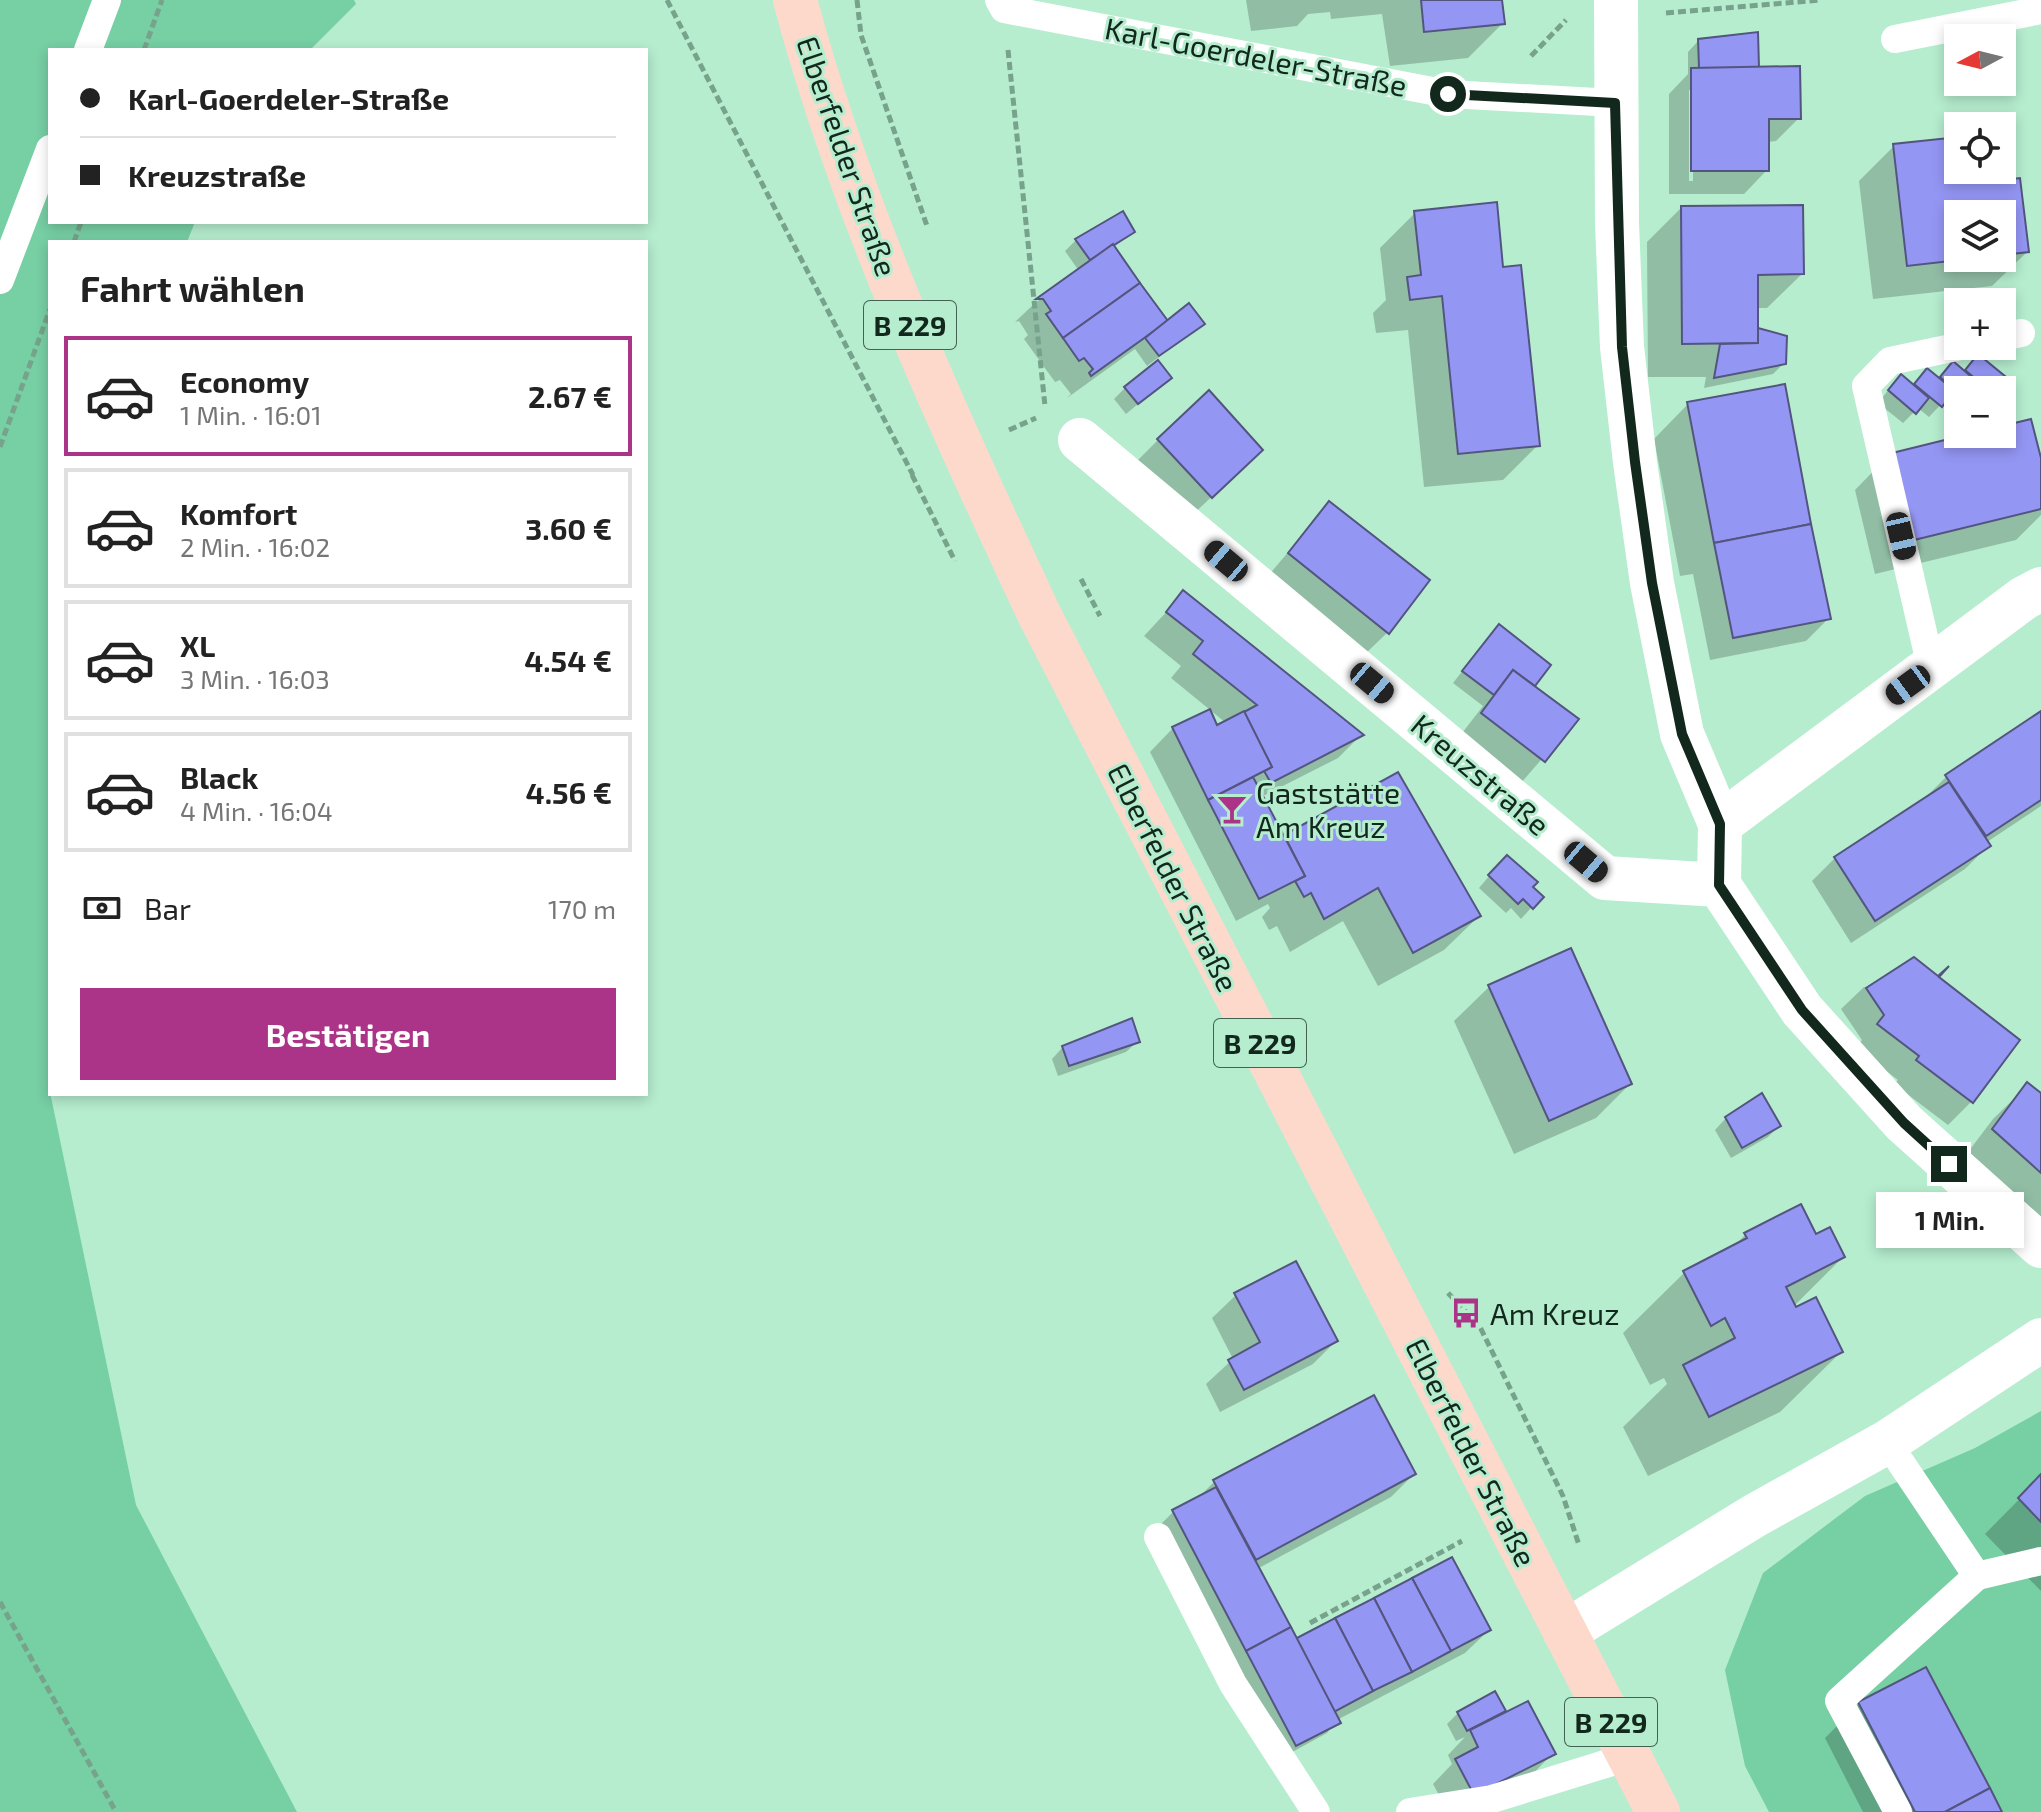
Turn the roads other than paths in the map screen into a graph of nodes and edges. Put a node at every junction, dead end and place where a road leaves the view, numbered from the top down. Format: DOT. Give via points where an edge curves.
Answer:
graph roads {
  1 [pos="107,0"];
  2 [pos="795,0"];
  3 [pos="1001,4"];
  4 [pos="1616,9"];
  5 [pos="2041,10"];
  6 [pos="1895,39"];
  7 [pos="89,48"];
  8 [pos="1615,103"];
  9 [pos="48,154"];
  10 [pos="0,280"];
  11 [pos="1944,350"];
  12 [pos="1080,440"];
  13 [pos="2041,589"];
  14 [pos="1931,667"];
  15 [pos="1720,824"];
  16 [pos="1719,885"];
  17 [pos="2041,1246"];
  18 [pos="2041,1340"];
  19 [pos="1887,1442"];
  20 [pos="1158,1537"];
  21 [pos="2041,1561"];
  22 [pos="1977,1576"];
  23 [pos="1583,1621"];
  24 [pos="1628,1757"];
  25 [pos="1316,1812"];
  26 [pos="1410,1812"];
  27 [pos="1658,1812"];
  28 [pos="1898,1812"];
  1 -- 7 [label="lane"];
  2 -- 23 [label="main road, Elberfelder Straße / B 229" via="860,198 962,450 1072,679 1506,1518"];
  3 -- 8 [label="lane, Karl-Goerdeler-Straße" via="1448,94"];
  4 -- 8 [label="street"];
  5 -- 6 [label="lane"];
  8 -- 15 [label="street" via="1622,347 1652,583 1682,734"];
  9 -- 10 [label="lane"];
  11 -- 14 [label="lane" via="1890,361 1866,386"];
  12 -- 16 [label="street, Kreuzstraße" via="1605,878"];
  13 -- 14 [label="street"];
  14 -- 15 [label="street"];
  15 -- 16 [label="street"];
  16 -- 17 [label="street" via="1802,1010 1904,1123"];
  18 -- 19 [label="street"];
  19 -- 22 [label="lane"];
  19 -- 23 [label="street"];
  20 -- 25 [label="lane" via="1233,1684"];
  21 -- 22 [label="lane"];
  22 -- 28 [label="lane" via="1839,1701"];
  23 -- 24 [label="main road, Elberfelder Straße / B 229"];
  24 -- 26 [label="lane" via="1492,1799"];
  24 -- 27 [label="main road, Elberfelder Straße / B 229"];
}
